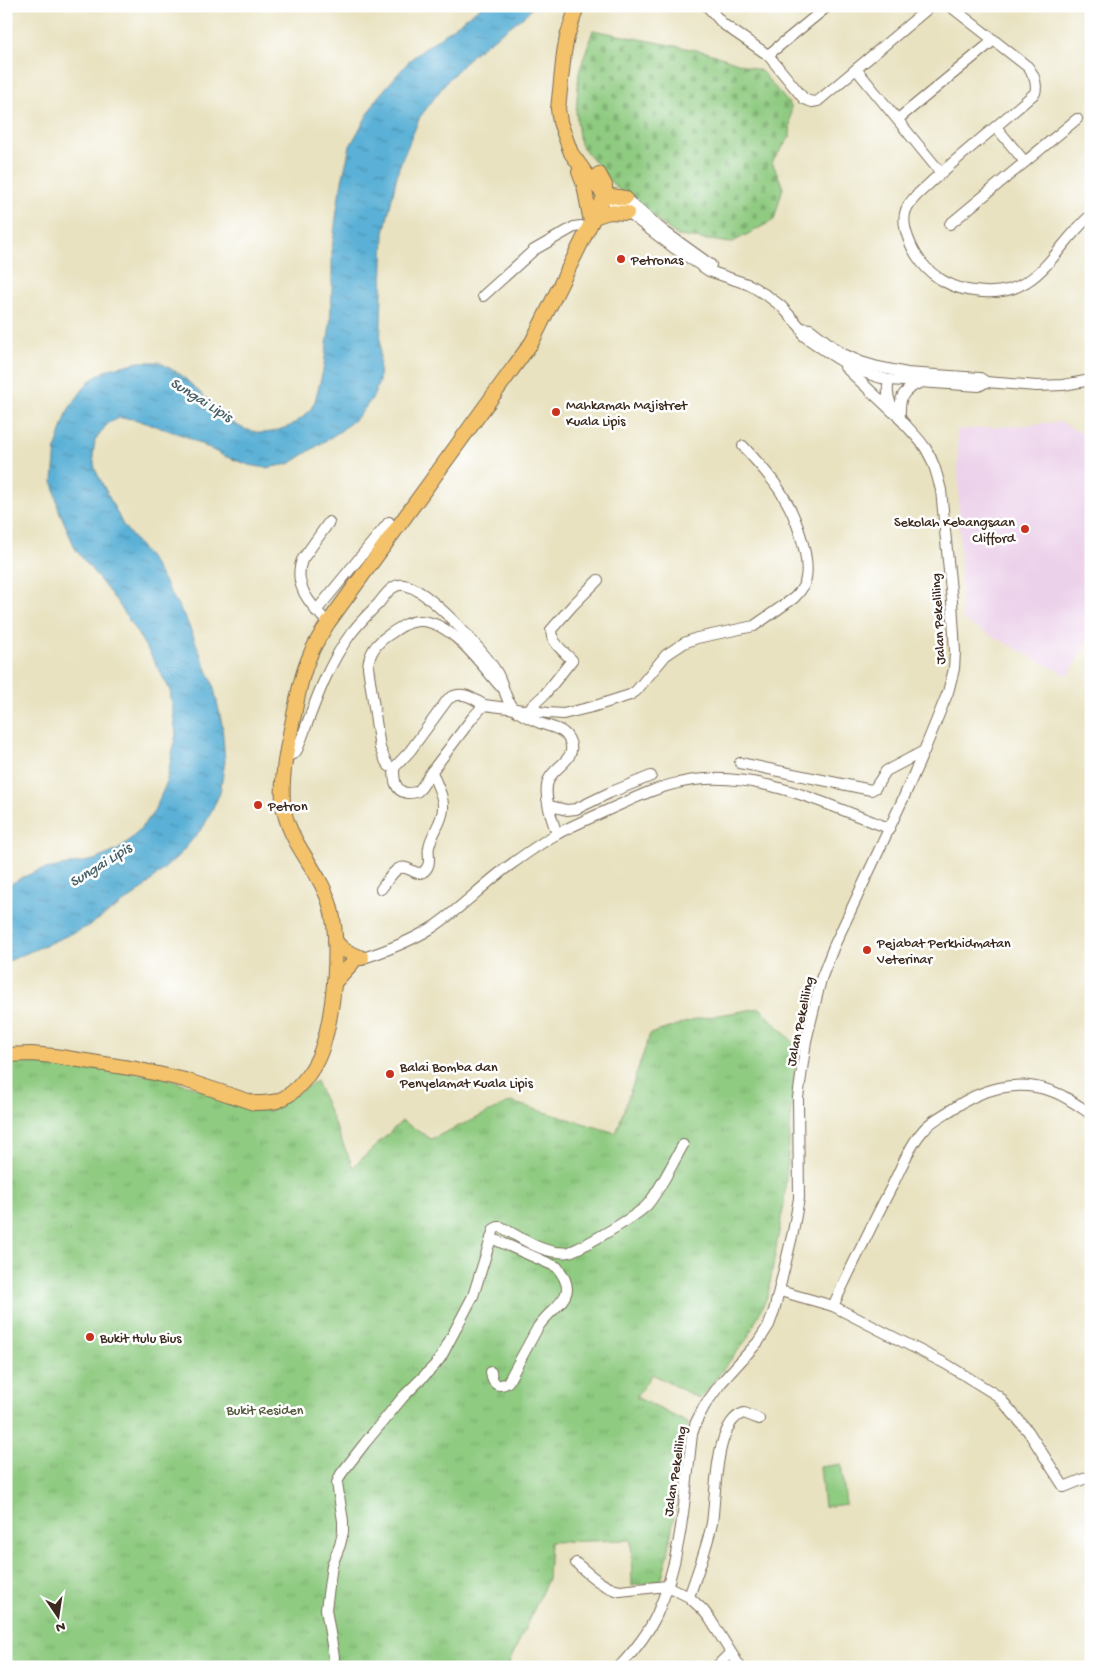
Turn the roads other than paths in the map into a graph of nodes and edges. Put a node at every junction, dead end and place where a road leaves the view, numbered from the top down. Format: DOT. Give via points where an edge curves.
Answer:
graph roads {
  1 [pos="577,6"];
  2 [pos="707,6"];
  3 [pos="828,6"];
  4 [pos="932,6"];
  5 [pos="950,6"];
  6 [pos="994,40"];
  7 [pos="768,55"];
  8 [pos="856,70"];
  9 [pos="560,90"];
  10 [pos="898,119"];
  11 [pos="1077,119"];
  12 [pos="996,127"];
  13 [pos="571,153"];
  14 [pos="1025,162"];
  15 [pos="941,173"];
  16 [pos="599,174"];
  17 [pos="605,195"];
  18 [pos="625,198"];
  19 [pos="627,213"];
  20 [pos="1091,215"];
  21 [pos="591,223"];
  22 [pos="950,224"];
  23 [pos="715,272"];
  24 [pos="483,296"];
  25 [pos="801,328"];
  26 [pos="839,361"];
  27 [pos="878,367"];
  28 [pos="907,373"];
  29 [pos="889,380"];
  30 [pos="1091,380"];
  31 [pos="921,382"];
  32 [pos="986,382"];
  33 [pos="897,416"];
  34 [pos="743,446"];
  35 [pos="329,522"];
  36 [pos="389,522"];
  37 [pos="598,580"];
  38 [pos="316,611"];
  39 [pos="328,624"];
  40 [pos="504,690"];
  41 [pos="484,705"];
  42 [pos="512,708"];
  43 [pos="528,710"];
  44 [pos="924,751"];
  45 [pos="286,757"];
  46 [pos="740,763"];
  47 [pos="394,768"];
  48 [pos="432,771"];
  49 [pos="651,776"];
  50 [pos="550,806"];
  51 [pos="889,828"];
  52 [pos="557,834"];
  53 [pos="381,889"];
  54 [pos="335,942"];
  55 [pos="358,959"];
  56 [pos="335,965"];
  57 [pos="334,983"];
  58 [pos="6,1055"];
  59 [pos="1091,1114"];
  60 [pos="683,1145"];
  61 [pos="491,1238"];
  62 [pos="780,1290"];
  63 [pos="833,1306"];
  64 [pos="491,1372"];
  65 [pos="759,1419"];
  66 [pos="1091,1476"];
  67 [pos="576,1563"];
  68 [pos="667,1586"];
  69 [pos="689,1597"];
  70 [pos="730,1653"];
  71 [pos="333,1667"];
  72 [pos="619,1667"];
  73 [pos="716,1667"];
  74 [pos="740,1667"];
  1 -- 9 [label="main road" via="567,37"];
  2 -- 7 [label="street" via="723,24"];
  3 -- 7 [label="street"];
  4 -- 8 [label="street"];
  5 -- 6 [label="street"];
  6 -- 10 [label="street"];
  6 -- 12 [label="street" via="1028,67 1037,87 1035,93"];
  7 -- 8 [label="street" via="804,99 812,102 818,101"];
  8 -- 10 [label="street"];
  9 -- 13 [label="main road" via="558,109"];
  9 -- 16 [label="main road" via="578,148"];
  10 -- 15 [label="street"];
  11 -- 14 [label="street"];
  12 -- 14 [label="street"];
  12 -- 15 [label="street"];
  13 -- 17 [label="main road"];
  13 -- 21 [label="main road" via="584,185"];
  14 -- 22 [label="street"];
  15 -- 20 [label="street" via="910,203 904,217 906,229 914,252 923,265 949,284 966,290 999,292 1034,278"];
  16 -- 17 [label="main road"];
  16 -- 18 [label="main road"];
  17 -- 18 [label="main road"];
  17 -- 19 [label="street"];
  17 -- 21 [label="main road"];
  18 -- 23 [label="street" via="714,267"];
  19 -- 21 [label="main road" via="609,212"];
  19 -- 23 [label="street" via="674,248"];
  21 -- 24 [label="street" via="574,227 534,250"];
  21 -- 39 [label="main road" via="532,342"];
  23 -- 25 [label="street" via="750,284 770,296"];
  25 -- 26 [label="street" via="804,336"];
  25 -- 27 [label="street" via="810,329 841,353"];
  26 -- 29 [label="street"];
  26 -- 33 [label="street"];
  27 -- 28 [label="street"];
  27 -- 29 [label="street"];
  28 -- 29 [label="street"];
  28 -- 32 [label="street" via="980,378"];
  29 -- 31 [label="street"];
  29 -- 33 [label="street, Jalan Pekeliling" via="888,390"];
  30 -- 32 [label="street" via="1038,386"];
  31 -- 32 [label="street" via="979,386"];
  31 -- 33 [label="street" via="909,388"];
  33 -- 44 [label="street, Jalan Pekeliling" via="925,449 937,474 952,601 954,669"];
  34 -- 43 [label="street" via="781,492 794,518 806,557 806,578 800,592 754,626 684,643 666,655 630,695 563,714"];
  35 -- 38 [label="street" via="300,566 302,588"];
  36 -- 38 [label="street"];
  37 -- 43 [label="street" via="551,630 555,642 572,660"];
  38 -- 39 [label="street"];
  39 -- 45 [label="main road" via="305,670"];
  40 -- 42 [label="street"];
  40 -- 45 [label="street" via="497,672 482,651 436,604 410,587 398,585 344,643 321,689 298,748"];
  40 -- 47 [label="street" via="443,627 421,621 405,625 386,636 372,650 368,667 380,748 386,762"];
  41 -- 42 [label="street"];
  41 -- 47 [label="street" via="463,694 448,699"];
  41 -- 48 [label="street"];
  42 -- 43 [label="street"];
  42 -- 50 [label="street" via="561,731 571,743 567,760 549,779"];
  44 -- 46 [label="street" via="886,771 871,790"];
  44 -- 51 [label="street, Jalan Pekeliling"];
  45 -- 54 [label="main road" via="283,802 286,818 327,897"];
  47 -- 48 [label="street" via="396,786 406,793 419,790"];
  48 -- 53 [label="street" via="443,810 429,847 430,859 421,873 404,867 396,870"];
  49 -- 50 [label="street" via="576,809"];
  50 -- 52 [label="street"];
  51 -- 52 [label="street" via="794,792 716,779 659,788"];
  51 -- 62 [label="street, Jalan Pekeliling" via="827,960 806,1041 798,1106 799,1198"];
  52 -- 55 [label="street" via="513,863 430,929 393,949"];
  54 -- 55 [label="main road"];
  54 -- 56 [label="main road"];
  55 -- 56 [label="street"];
  55 -- 57 [label="main road"];
  56 -- 57 [label="main road"];
  57 -- 58 [label="main road" via="320,1052 304,1079 276,1101 254,1103 184,1080 136,1069 54,1056"];
  59 -- 63 [label="street" via="1048,1090 1004,1086 964,1100 929,1126 921,1132 895,1180"];
  60 -- 61 [label="street" via="645,1208 577,1248 555,1252 498,1226"];
  61 -- 64 [label="street" via="557,1267 568,1287 565,1297 542,1320 508,1382 494,1383"];
  61 -- 71 [label="street" via="473,1296 442,1357 364,1443 337,1483 343,1532 332,1565 326,1609"];
  62 -- 63 [label="street"];
  62 -- 68 [label="street, Jalan Pekeliling" via="764,1334 711,1395 696,1422 678,1543"];
  63 -- 66 [label="street" via="946,1364 998,1396 1028,1431 1064,1487"];
  65 -- 69 [label="street" via="744,1413 737,1416 724,1439 712,1524"];
  67 -- 68 [label="street" via="614,1590"];
  68 -- 69 [label="street"];
  68 -- 72 [label="street, Jalan Pekeliling" via="646,1634"];
  69 -- 70 [label="street" via="710,1619"];
  70 -- 73 [label="street"];
  70 -- 74 [label="street"];
}
